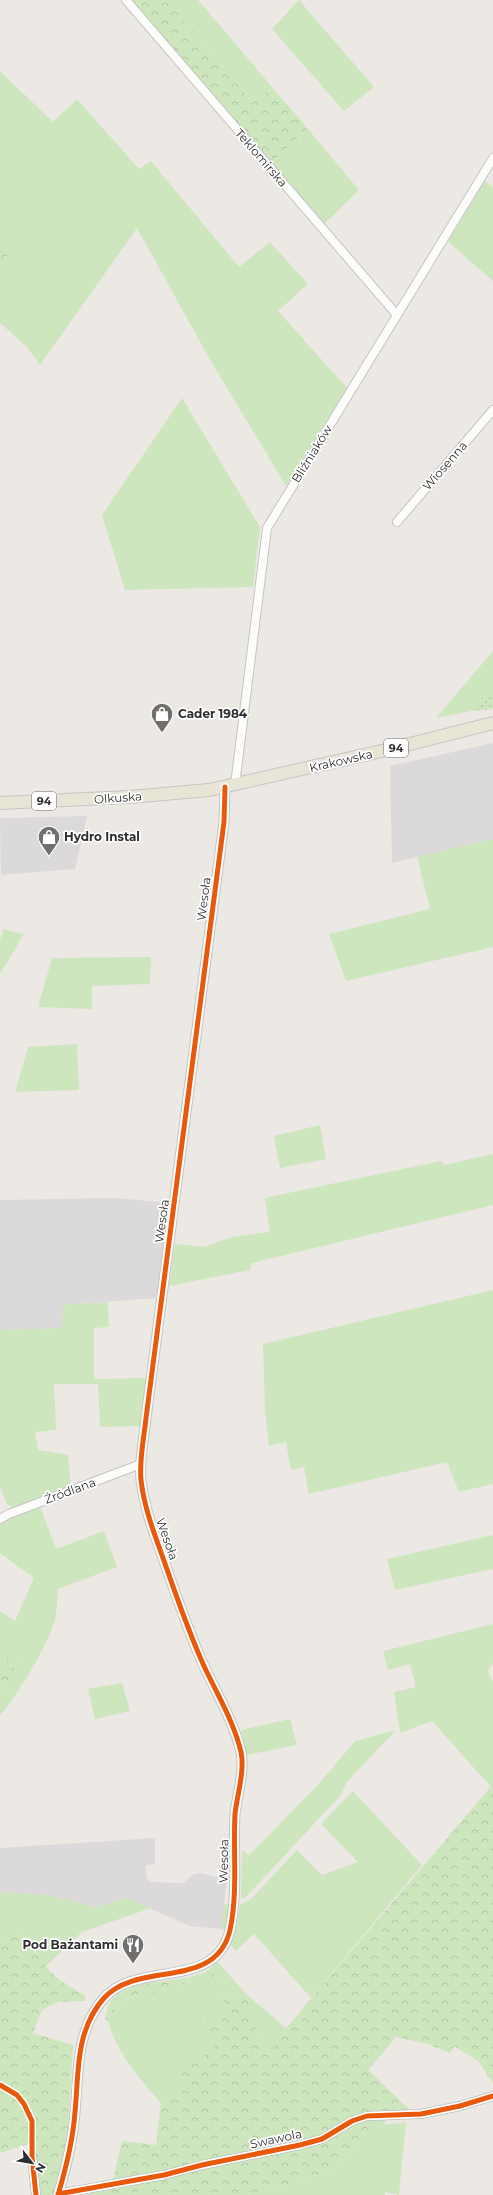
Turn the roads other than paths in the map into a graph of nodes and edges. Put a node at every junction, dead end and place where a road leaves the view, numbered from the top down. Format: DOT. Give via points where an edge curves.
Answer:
graph roads {
  1 [pos="126,0"];
  2 [pos="493,158"];
  3 [pos="397,315"];
  4 [pos="493,410"];
  5 [pos="397,522"];
  6 [pos="493,723"];
  7 [pos="230,786"];
  8 [pos="0,803"];
  9 [pos="141,1464"];
  10 [pos="0,1519"];
  11 [pos="493,2096"];
  12 [pos="32,2157"];
  13 [pos="36,2195"];
  14 [pos="58,2195"];
  1 -- 3 [label="street, Teklomirska"];
  2 -- 3 [label="street, Bliźniaków"];
  3 -- 7 [label="street, Bliźniaków" via="267,528"];
  4 -- 5 [label="street, Wiosenna"];
  6 -- 7 [label="main road, Krakowska / 94"];
  7 -- 8 [label="main road, Olkuska / 94" via="130,797"];
  7 -- 9 [label="street, Wesoła"];
  9 -- 10 [label="street, Źródlana"];
  9 -- 14 [label="street, Wesoła" via="143,1491 149,1515 182,1614 235,1730 242,1758 235,1813 234,1895 230,1930 223,1949 203,1965 181,1972 140,1978 118,1987 106,1996 97,2008 84,2034 78,2059 76,2112 71,2150"];
  11 -- 14 [label="street, Swawola" via="421,2114 367,2116 352,2121 322,2139 300,2145"];
  12 -- 13 [label="street"];
}
